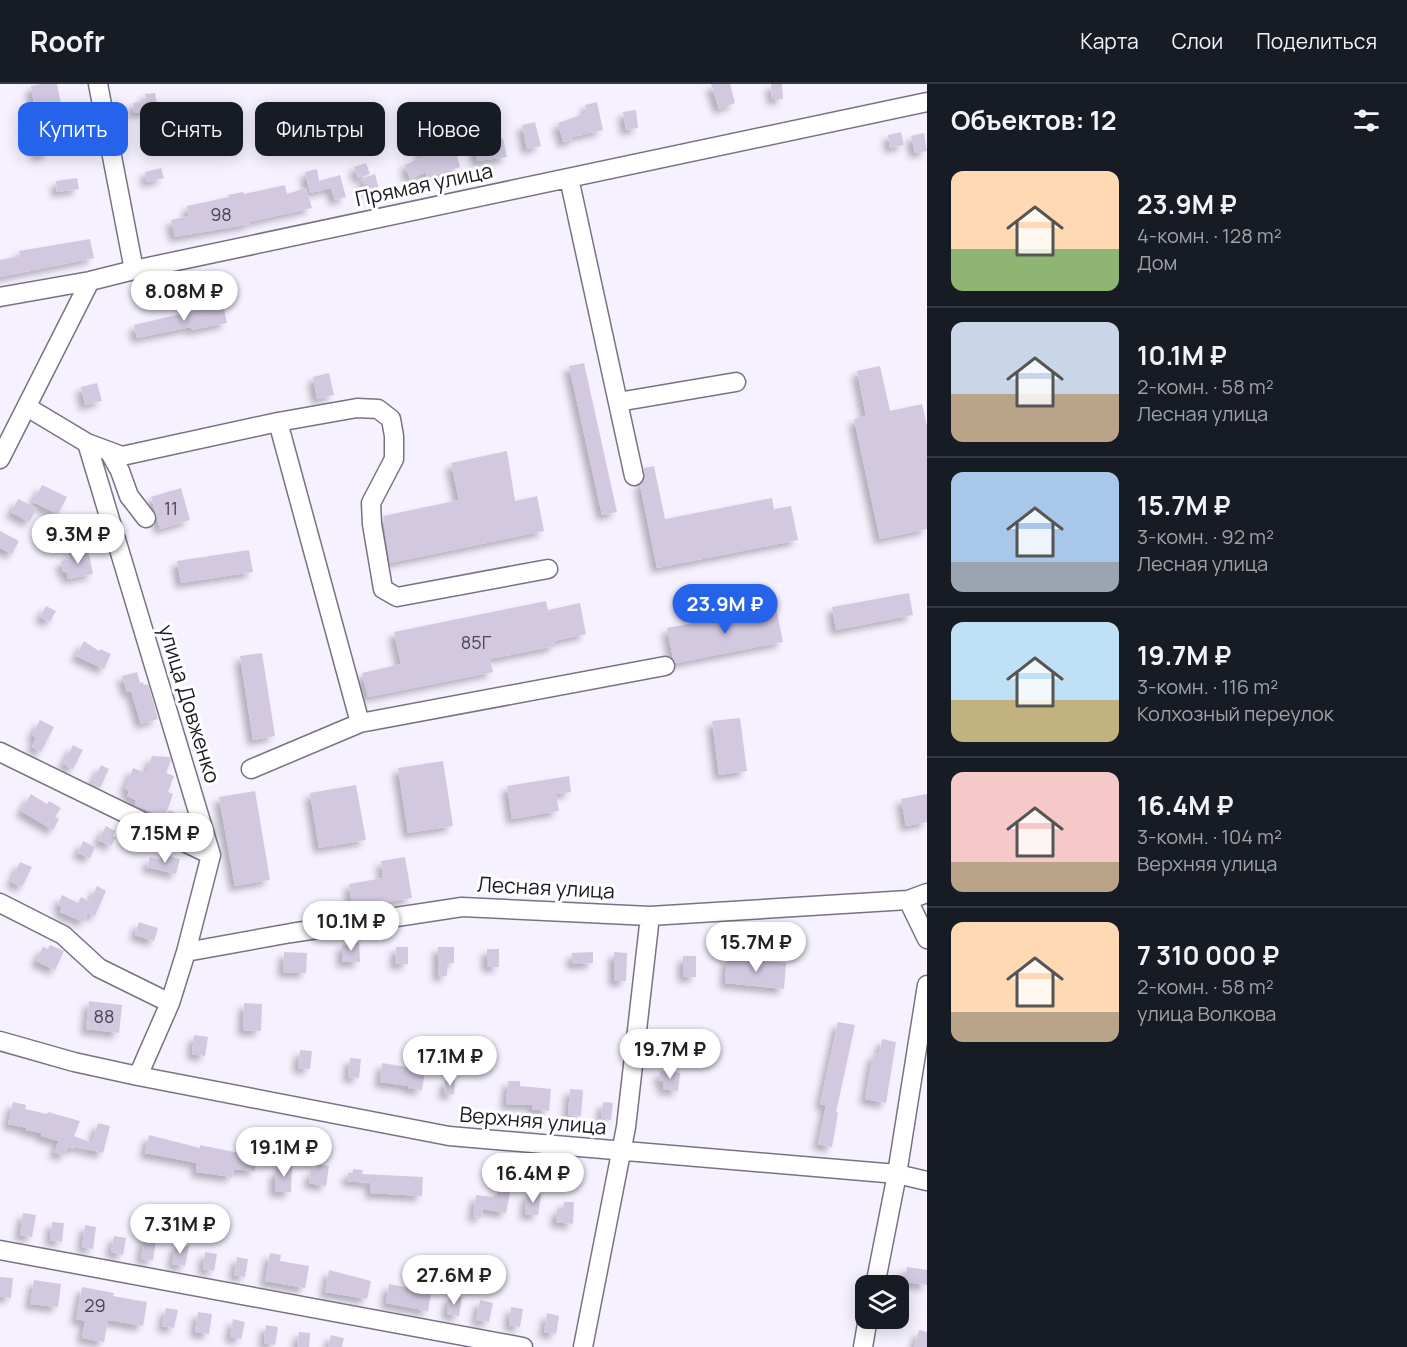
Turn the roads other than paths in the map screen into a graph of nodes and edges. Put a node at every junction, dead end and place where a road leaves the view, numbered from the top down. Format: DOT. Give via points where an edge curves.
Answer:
graph roads {
  1 [pos="98,84"];
  2 [pos="927,102"];
  3 [pos="569,178"];
  4 [pos="134,270"];
  5 [pos="90,281"];
  6 [pos="0,297"];
  7 [pos="736,382"];
  8 [pos="618,402"];
  9 [pos="27,407"];
  10 [pos="278,422"];
  11 [pos="87,443"];
  12 [pos="109,451"];
  13 [pos="0,459"];
  14 [pos="634,476"];
  15 [pos="146,518"];
  16 [pos="548,569"];
  17 [pos="665,666"];
  18 [pos="360,723"];
  19 [pos="0,752"];
  20 [pos="251,769"];
  21 [pos="211,855"];
  22 [pos="927,893"];
  23 [pos="908,900"];
  24 [pos="0,903"];
  25 [pos="650,916"];
  26 [pos="927,939"];
  27 [pos="186,952"];
  28 [pos="927,985"];
  29 [pos="170,1003"];
  30 [pos="0,1041"];
  31 [pos="138,1076"];
  32 [pos="621,1151"];
  33 [pos="897,1174"];
  34 [pos="927,1181"];
  35 [pos="0,1250"];
  36 [pos="877,1275"];
  37 [pos="866,1329"];
  38 [pos="523,1347"];
  39 [pos="583,1347"];
  40 [pos="862,1347"];
  1 -- 4 [label="street"];
  2 -- 3 [label="street, Прямая улица"];
  3 -- 4 [label="street, Прямая улица"];
  3 -- 8 [label="street"];
  4 -- 5 [label="street, Прямая улица"];
  5 -- 6 [label="street, Прямая улица"];
  5 -- 9 [label="street"];
  7 -- 8 [label="street"];
  8 -- 14 [label="street"];
  9 -- 11 [label="street"];
  9 -- 13 [label="street"];
  10 -- 12 [label="street" via="122,456"];
  10 -- 16 [label="street" via="357,408 378,409 391,419 394,459 371,503 383,589 397,597"];
  10 -- 18 [label="street"];
  11 -- 12 [label="street"];
  11 -- 21 [label="street, улица Довженко"];
  12 -- 15 [label="street" via="129,496"];
  17 -- 18 [label="street"];
  18 -- 20 [label="street"];
  19 -- 21 [label="street"];
  21 -- 27 [label="street"];
  22 -- 23 [label="street, Лесная улица"];
  23 -- 25 [label="street, Лесная улица"];
  23 -- 26 [label="street"];
  24 -- 29 [label="street" via="63,935 99,968"];
  25 -- 27 [label="street, Лесная улица" via="462,907"];
  25 -- 32 [label="street"];
  27 -- 29 [label="street"];
  28 -- 33 [label="street"];
  29 -- 31 [label="street"];
  30 -- 31 [label="street, Верхняя улица"];
  31 -- 32 [label="street, Верхняя улица" via="449,1136"];
  32 -- 33 [label="street, Верхняя улица"];
  32 -- 39 [label="street"];
  33 -- 34 [label="street, Верхняя улица"];
  33 -- 36 [label="street"];
  35 -- 38 [label="street"];
  37 -- 40 [label="street"];
}
